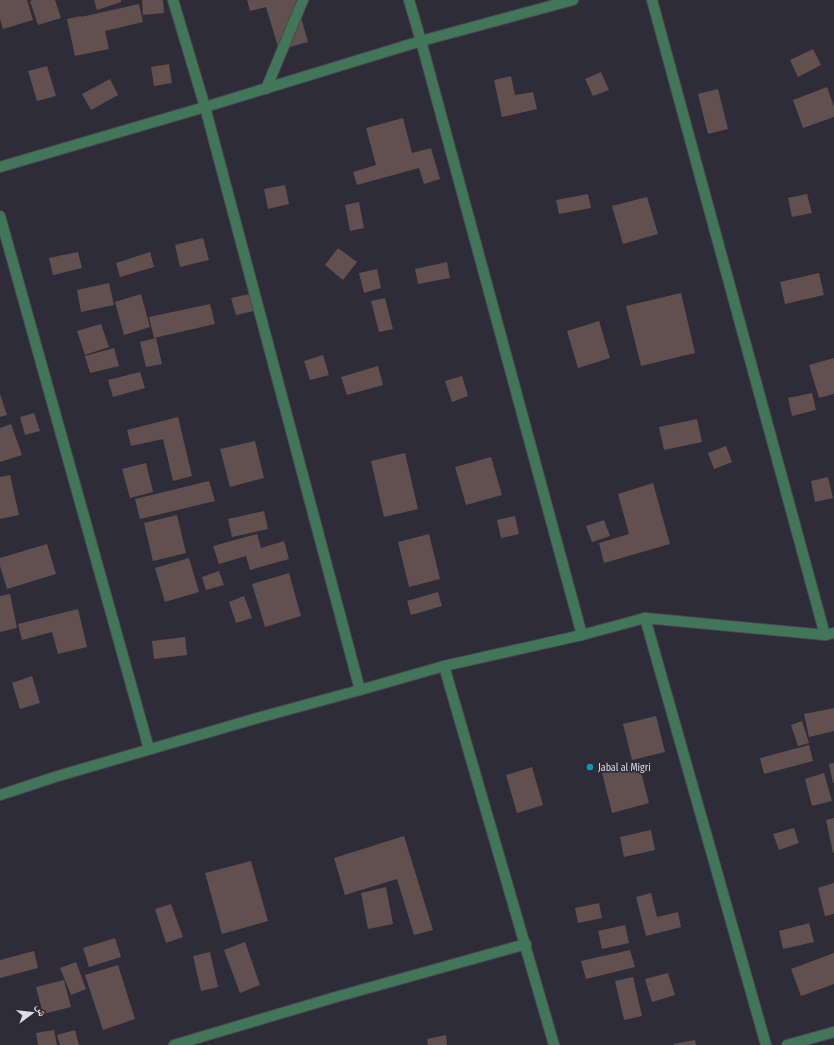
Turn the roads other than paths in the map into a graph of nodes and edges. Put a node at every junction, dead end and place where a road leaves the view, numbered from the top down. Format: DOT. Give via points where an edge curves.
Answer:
graph roads {
  1 [pos="173,0"];
  2 [pos="303,0"];
  3 [pos="408,0"];
  4 [pos="572,0"];
  5 [pos="652,0"];
  6 [pos="421,41"];
  7 [pos="266,89"];
  8 [pos="205,107"];
  9 [pos="0,167"];
  10 [pos="0,216"];
  11 [pos="645,618"];
  12 [pos="830,634"];
  13 [pos="582,635"];
  14 [pos="444,666"];
  15 [pos="360,690"];
  16 [pos="149,749"];
  17 [pos="0,795"];
  18 [pos="526,944"];
  19 [pos="834,1032"];
  20 [pos="174,1045"];
  21 [pos="554,1045"];
  22 [pos="766,1045"];
  23 [pos="787,1045"];
  1 -- 8 [label="street"];
  2 -- 7 [label="street"];
  3 -- 6 [label="street"];
  4 -- 6 [label="street"];
  5 -- 12 [label="street"];
  6 -- 7 [label="street"];
  6 -- 13 [label="street"];
  7 -- 8 [label="street"];
  8 -- 9 [label="street"];
  8 -- 15 [label="street"];
  10 -- 16 [label="street"];
  11 -- 12 [label="street"];
  11 -- 13 [label="street"];
  11 -- 22 [label="street"];
  13 -- 14 [label="street"];
  14 -- 15 [label="street"];
  14 -- 18 [label="street"];
  15 -- 16 [label="street"];
  16 -- 17 [label="street"];
  18 -- 20 [label="street"];
  18 -- 21 [label="street"];
  19 -- 23 [label="street"];
}
